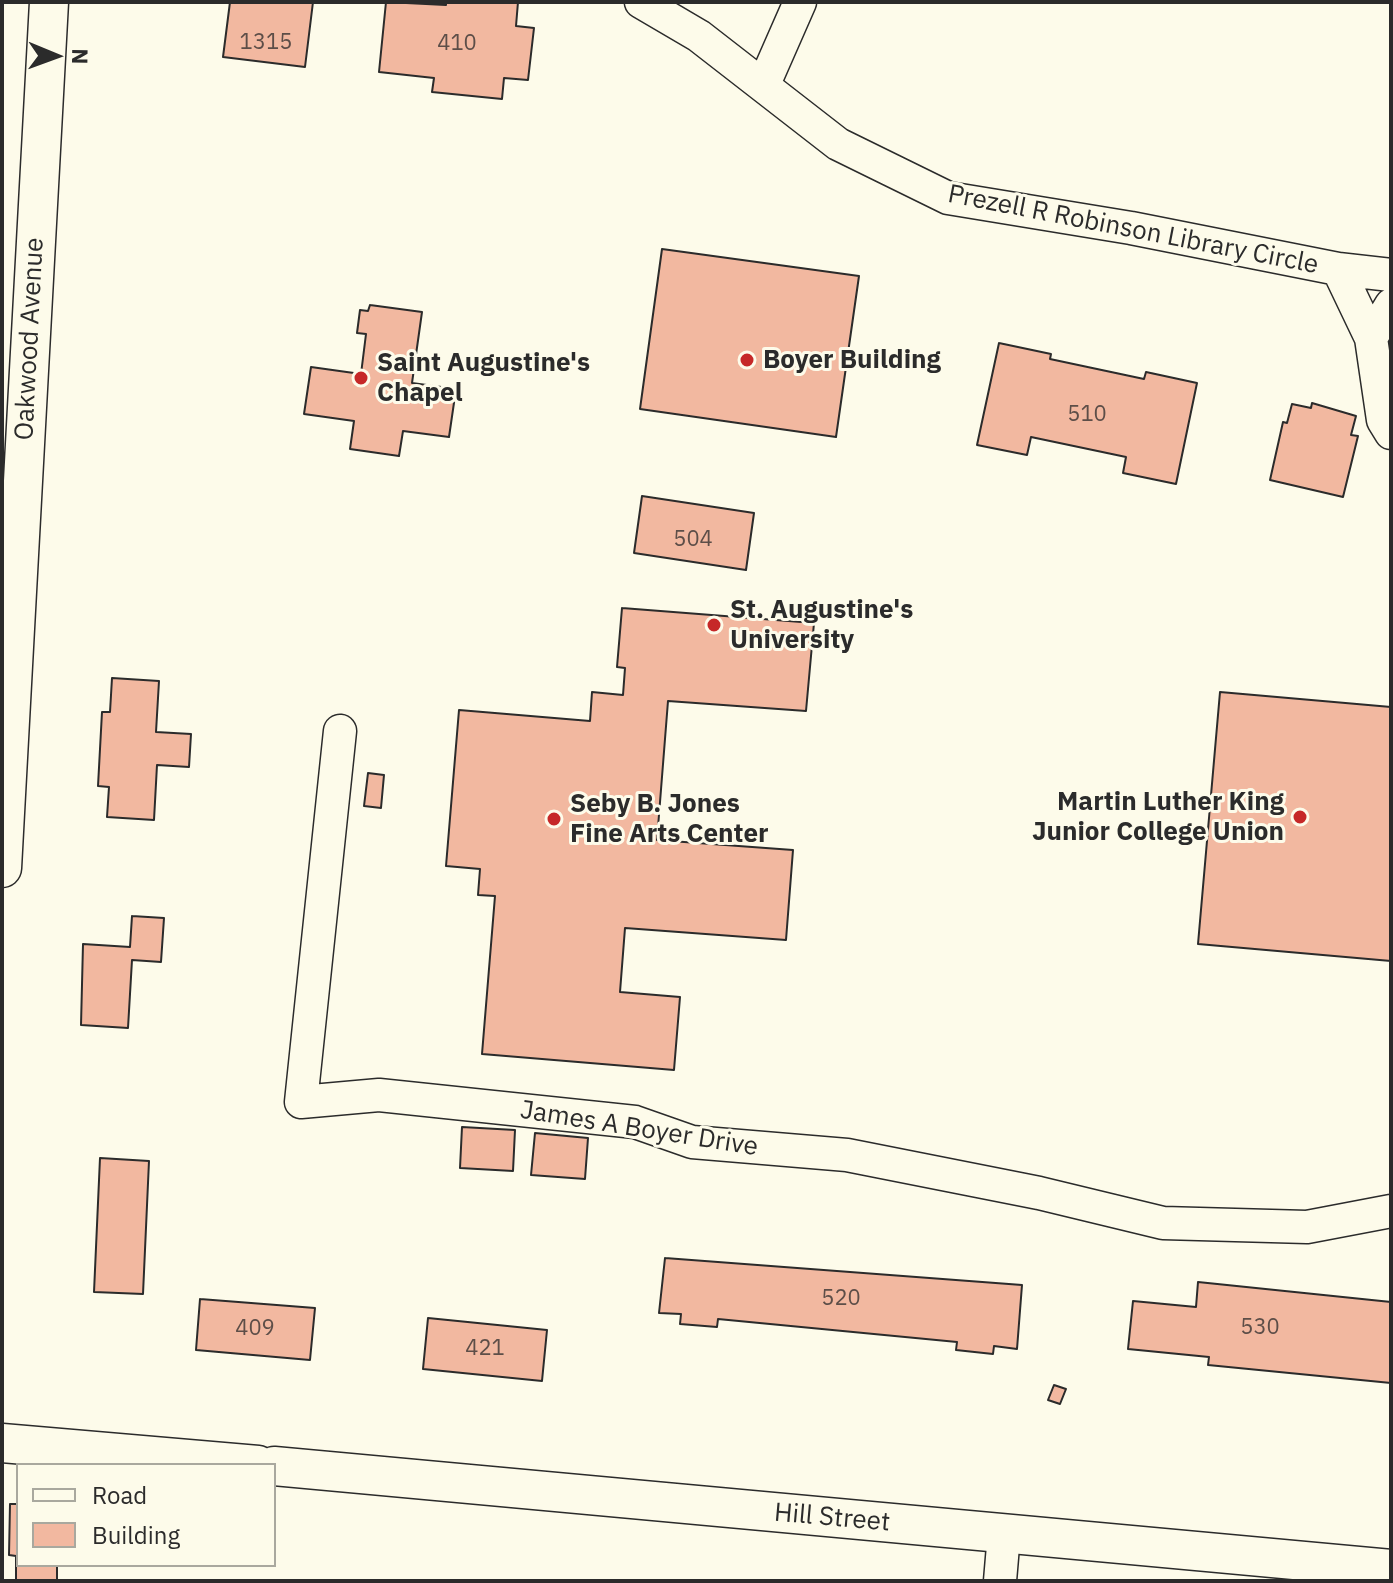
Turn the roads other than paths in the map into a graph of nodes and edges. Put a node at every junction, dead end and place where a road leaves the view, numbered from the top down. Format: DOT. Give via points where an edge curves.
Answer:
graph roads {
  1 [pos="49,2"];
  2 [pos="641,2"];
  3 [pos="800,2"];
  4 [pos="764,84"];
  5 [pos="1338,269"];
  6 [pos="1391,275"];
  7 [pos="1391,305"];
  8 [pos="1371,338"];
  9 [pos="1391,433"];
  10 [pos="340,731"];
  11 [pos="4,812"];
  12 [pos="2,868"];
  13 [pos="1391,1211"];
  14 [pos="2,1443"];
  15 [pos="235,1463"];
  16 [pos="276,1466"];
  17 [pos="1004,1534"];
  18 [pos="1391,1569"];
  19 [pos="1000,1581"];
  1 -- 11 [label="street, Oakwood Avenue"];
  2 -- 4 [label="street, Prezell R Robinson Library Circle"];
  3 -- 4 [label="street"];
  4 -- 5 [label="street, Prezell R Robinson Library Circle" via="838,144 948,198"];
  5 -- 6 [label="street, Prezell R Robinson Library Circle"];
  5 -- 8 [label="street"];
  7 -- 8 [label="street"];
  8 -- 9 [label="street" via="1383,420"];
  10 -- 13 [label="street, James A Boyer Drive" via="301,1102 379,1095 635,1122 692,1142 847,1155 1163,1223 1307,1227"];
  11 -- 12 [label="street, Oakwood Avenue"];
  14 -- 15 [label="street"];
  16 -- 17 [label="street, Hill Street"];
  17 -- 18 [label="street, Hill Street"];
  17 -- 19 [label="street"];
}
